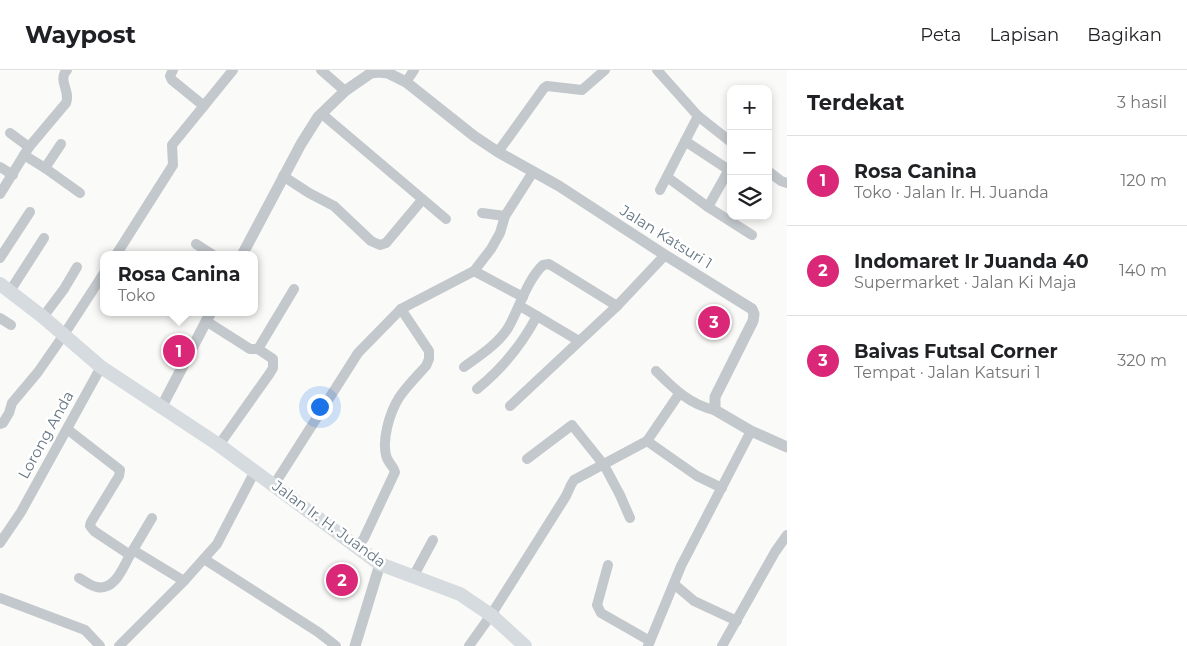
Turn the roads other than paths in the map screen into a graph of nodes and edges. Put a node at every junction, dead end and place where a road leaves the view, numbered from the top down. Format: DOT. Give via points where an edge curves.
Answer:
graph roads {
  1 [pos="67,70"];
  2 [pos="233,70"];
  3 [pos="321,70"];
  4 [pos="414,70"];
  5 [pos="605,70"];
  6 [pos="657,70"];
  7 [pos="170,72"];
  8 [pos="406,82"];
  9 [pos="345,91"];
  10 [pos="204,106"];
  11 [pos="322,114"];
  12 [pos="698,116"];
  13 [pos="10,133"];
  14 [pos="727,139"];
  15 [pos="686,141"];
  16 [pos="62,144"];
  17 [pos="27,151"];
  18 [pos="498,152"];
  19 [pos="727,166"];
  20 [pos="0,167"];
  21 [pos="45,168"];
  22 [pos="533,172"];
  23 [pos="727,173"];
  24 [pos="13,175"];
  25 [pos="772,175"];
  26 [pos="283,176"];
  27 [pos="667,176"];
  28 [pos="787,183"];
  29 [pos="660,190"];
  30 [pos="1,191"];
  31 [pos="80,193"];
  32 [pos="422,200"];
  33 [pos="708,208"];
  34 [pos="30,212"];
  35 [pos="482,213"];
  36 [pos="505,216"];
  37 [pos="446,219"];
  38 [pos="752,235"];
  39 [pos="44,238"];
  40 [pos="196,244"];
  41 [pos="119,251"];
  42 [pos="207,251"];
  43 [pos="244,251"];
  44 [pos="665,255"];
  45 [pos="0,258"];
  46 [pos="77,267"];
  47 [pos="474,271"];
  48 [pos="100,278"];
  49 [pos="5,288"];
  50 [pos="294,289"];
  51 [pos="522,301"];
  52 [pos="617,306"];
  53 [pos="401,309"];
  54 [pos="537,316"];
  55 [pos="43,317"];
  56 [pos="209,317"];
  57 [pos="0,318"];
  58 [pos="11,325"];
  59 [pos="64,336"];
  60 [pos="580,341"];
  61 [pos="258,349"];
  62 [pos="101,366"];
  63 [pos="464,368"];
  64 [pos="656,371"];
  65 [pos="477,389"];
  66 [pos="679,394"];
  67 [pos="510,406"];
  68 [pos="161,408"];
  69 [pos="715,410"];
  70 [pos="0,424"];
  71 [pos="67,429"];
  72 [pos="752,431"];
  73 [pos="647,442"];
  74 [pos="220,445"];
  75 [pos="787,447"];
  76 [pos="527,459"];
  77 [pos="604,465"];
  78 [pos="255,471"];
  79 [pos="274,485"];
  80 [pos="722,488"];
  81 [pos="152,518"];
  82 [pos="630,518"];
  83 [pos="787,536"];
  84 [pos="433,540"];
  85 [pos="0,543"];
  86 [pos="357,548"];
  87 [pos="132,552"];
  88 [pos="204,559"];
  89 [pos="380,564"];
  90 [pos="608,565"];
  91 [pos="79,578"];
  92 [pos="413,578"];
  93 [pos="184,582"];
  94 [pos="674,584"];
  95 [pos="0,598"];
  96 [pos="491,615"];
  97 [pos="737,621"];
  98 [pos="649,643"];
  99 [pos="100,646"];
  100 [pos="119,646"];
  101 [pos="336,646"];
  102 [pos="355,646"];
  103 [pos="470,646"];
  104 [pos="525,646"];
  105 [pos="722,646"];
  1 -- 17 [label="street" via="62,78 68,99"];
  2 -- 10 [label="street"];
  3 -- 9 [label="street"];
  4 -- 8 [label="street"];
  5 -- 18 [label="street" via="582,90 544,88"];
  6 -- 12 [label="street"];
  7 -- 10 [label="street" via="172,80"];
  8 -- 9 [label="street" via="388,73 371,72"];
  8 -- 18 [label="street, Jalan Katsuri 1"];
  9 -- 11 [label="street"];
  10 -- 41 [label="street" via="172,146 174,165"];
  11 -- 26 [label="street" via="300,144"];
  11 -- 32 [label="street"];
  12 -- 14 [label="street"];
  12 -- 15 [label="street"];
  13 -- 17 [label="street"];
  15 -- 19 [label="street"];
  15 -- 27 [label="street"];
  16 -- 21 [label="street"];
  17 -- 21 [label="street"];
  17 -- 24 [label="street"];
  18 -- 22 [label="street, Jalan Katsuri 1"];
  20 -- 24 [label="street"];
  21 -- 31 [label="street"];
  22 -- 36 [label="street"];
  22 -- 44 [label="street, Jalan Katsuri 1"];
  23 -- 33 [label="street"];
  24 -- 30 [label="street"];
  25 -- 28 [label="street"];
  26 -- 32 [label="street" via="334,206 380,245 386,243"];
  26 -- 43 [label="street"];
  27 -- 29 [label="street"];
  27 -- 33 [label="street"];
  32 -- 37 [label="street"];
  33 -- 38 [label="street"];
  34 -- 45 [label="street"];
  35 -- 36 [label="street"];
  36 -- 47 [label="street" via="491,249"];
  39 -- 49 [label="street"];
  40 -- 42 [label="street"];
  44 -- 52 [label="street"];
  44 -- 69 [label="street, Jalan Katsuri 1" via="752,309 754,314 715,397"];
  46 -- 55 [label="street"];
  47 -- 51 [label="street"];
  47 -- 53 [label="street"];
  48 -- 59 [label="street"];
  49 -- 55 [label="main road, Jalan Ir. H. Juanda"];
  50 -- 61 [label="street"];
  51 -- 52 [label="street" via="540,268 550,264"];
  51 -- 54 [label="street"];
  51 -- 63 [label="street" via="500,339"];
  52 -- 60 [label="street"];
  53 -- 79 [label="street" via="355,356"];
  53 -- 86 [label="street" via="429,351 429,359 394,404 385,437 385,453 395,472"];
  54 -- 60 [label="street"];
  54 -- 65 [label="street" via="497,372"];
  55 -- 59 [label="main road, Jalan Ir. H. Juanda"];
  56 -- 61 [label="street" via="250,349"];
  56 -- 68 [label="street"];
  57 -- 58 [label="street"];
  59 -- 62 [label="main road, Jalan Ir. H. Juanda"];
  59 -- 70 [label="street" via="12,402 9,414"];
  60 -- 67 [label="street"];
  61 -- 74 [label="street" via="273,359 273,368"];
  62 -- 68 [label="main road, Jalan Ir. H. Juanda"];
  62 -- 71 [label="street, Lorong Anda"];
  64 -- 66 [label="street"];
  66 -- 69 [label="street" via="704,408"];
  66 -- 73 [label="street"];
  68 -- 74 [label="main road, Jalan Ir. H. Juanda"];
  69 -- 72 [label="street"];
  71 -- 85 [label="street, Lorong Anda"];
  71 -- 87 [label="street" via="120,470 90,526"];
  72 -- 75 [label="street"];
  72 -- 80 [label="street"];
  73 -- 77 [label="street"];
  73 -- 80 [label="street" via="697,476"];
  74 -- 78 [label="main road, Jalan Ir. H. Juanda"];
  76 -- 77 [label="street" via="572,425"];
  77 -- 82 [label="street"];
  77 -- 96 [label="street" via="570,485"];
  78 -- 79 [label="main road, Jalan Ir. H. Juanda"];
  78 -- 88 [label="street" via="217,544"];
  79 -- 86 [label="main road, Jalan Ir. H. Juanda"];
  80 -- 94 [label="street"];
  81 -- 87 [label="street"];
  83 -- 97 [label="street"];
  84 -- 92 [label="street"];
  86 -- 89 [label="main road, Jalan Ir. H. Juanda"];
  87 -- 91 [label="street" via="116,580 106,586 96,587"];
  87 -- 93 [label="street"];
  88 -- 93 [label="street"];
  88 -- 101 [label="street"];
  89 -- 92 [label="main road, Jalan Ir. H. Juanda"];
  89 -- 102 [label="street"];
  90 -- 98 [label="street" via="598,608"];
  92 -- 96 [label="main road, Jalan Ir. H. Juanda" via="460,594"];
  93 -- 100 [label="street"];
  94 -- 97 [label="street" via="694,601"];
  94 -- 98 [label="street"];
  95 -- 99 [label="street" via="85,630"];
  96 -- 103 [label="street"];
  96 -- 104 [label="main road, Jalan Ir. H. Juanda"];
  97 -- 105 [label="street"];
}
